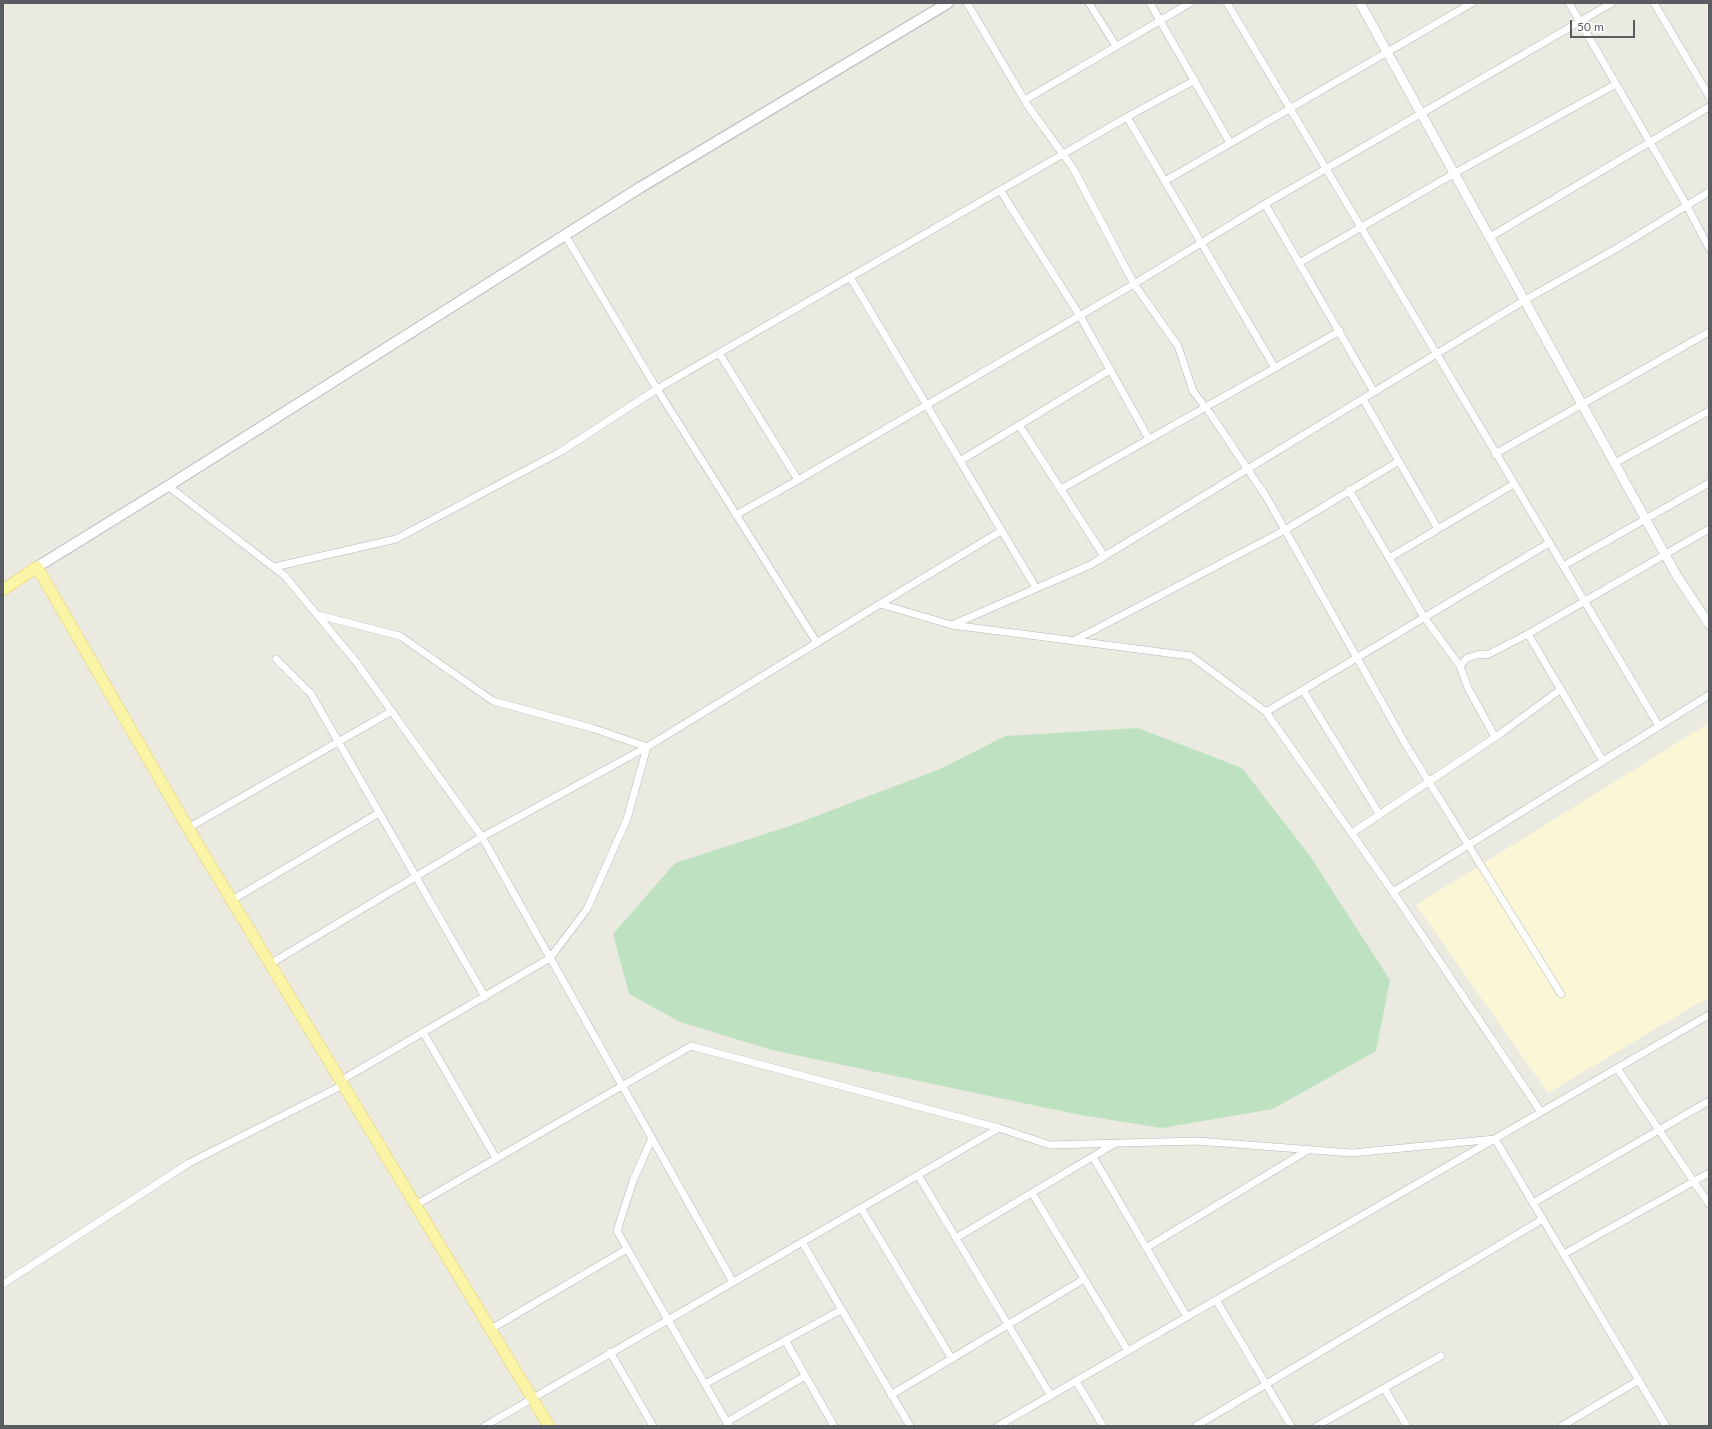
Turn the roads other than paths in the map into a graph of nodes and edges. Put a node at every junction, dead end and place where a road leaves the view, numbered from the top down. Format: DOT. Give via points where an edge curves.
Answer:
graph roads {
  1 [pos="948,3"];
  2 [pos="967,3"];
  3 [pos="1089,3"];
  4 [pos="1150,3"];
  5 [pos="1190,3"];
  6 [pos="1227,3"];
  7 [pos="1360,3"];
  8 [pos="1472,3"];
  9 [pos="1569,3"];
  10 [pos="1612,3"];
  11 [pos="1654,3"];
  12 [pos="1160,20"];
  13 [pos="1580,22"];
  14 [pos="1116,46"];
  15 [pos="1387,52"];
  16 [pos="1195,80"];
  17 [pos="1616,84"];
  18 [pos="1709,96"];
  19 [pos="1025,100"];
  20 [pos="1709,106"];
  21 [pos="1289,109"];
  22 [pos="1421,113"];
  23 [pos="1127,117"];
  24 [pos="1650,142"];
  25 [pos="1230,143"];
  26 [pos="1063,154"];
  27 [pos="1325,169"];
  28 [pos="1455,173"];
  29 [pos="1165,181"];
  30 [pos="1000,190"];
  31 [pos="1709,192"];
  32 [pos="1265,204"];
  33 [pos="1688,206"];
  34 [pos="1360,228"];
  35 [pos="565,235"];
  36 [pos="1490,237"];
  37 [pos="1201,242"];
  38 [pos="1709,248"];
  39 [pos="1299,263"];
  40 [pos="850,277"];
  41 [pos="1134,284"];
  42 [pos="1525,300"];
  43 [pos="1080,316"];
  44 [pos="1340,332"];
  45 [pos="1709,332"];
  46 [pos="719,353"];
  47 [pos="1436,354"];
  48 [pos="1275,368"];
  49 [pos="1110,370"];
  50 [pos="657,388"];
  51 [pos="1374,392"];
  52 [pos="1363,399"];
  53 [pos="1582,403"];
  54 [pos="927,405"];
  55 [pos="1205,407"];
  56 [pos="1709,411"];
  57 [pos="1019,425"];
  58 [pos="1149,439"];
  59 [pos="1495,454"];
  60 [pos="1399,461"];
  61 [pos="960,462"];
  62 [pos="1615,463"];
  63 [pos="1248,469"];
  64 [pos="798,480"];
  65 [pos="1709,483"];
  66 [pos="1514,484"];
  67 [pos="168,486"];
  68 [pos="1061,489"];
  69 [pos="1349,490"];
  70 [pos="736,515"];
  71 [pos="1646,519"];
  72 [pos="1438,528"];
  73 [pos="1709,528"];
  74 [pos="1285,530"];
  75 [pos="1002,531"];
  76 [pos="1549,543"];
  77 [pos="1665,554"];
  78 [pos="1104,556"];
  79 [pos="1389,558"];
  80 [pos="1563,566"];
  81 [pos="37,567"];
  82 [pos="274,567"];
  83 [pos="1036,588"];
  84 [pos="3,590"];
  85 [pos="1584,601"];
  86 [pos="880,604"];
  87 [pos="318,615"];
  88 [pos="1424,617"];
  89 [pos="1709,624"];
  90 [pos="952,625"];
  91 [pos="1528,634"];
  92 [pos="1072,641"];
  93 [pos="817,643"];
  94 [pos="1357,658"];
  95 [pos="276,659"];
  96 [pos="1460,666"];
  97 [pos="1561,689"];
  98 [pos="1303,690"];
  99 [pos="1709,695"];
  100 [pos="392,711"];
  101 [pos="1266,712"];
  102 [pos="1659,726"];
  103 [pos="1495,737"];
  104 [pos="338,742"];
  105 [pos="646,747"];
  106 [pos="1603,761"];
  107 [pos="1429,782"];
  108 [pos="379,813"];
  109 [pos="1380,815"];
  110 [pos="188,828"];
  111 [pos="1352,833"];
  112 [pos="482,837"];
  113 [pos="1468,845"];
  114 [pos="416,877"];
  115 [pos="1393,892"];
  116 [pos="232,900"];
  117 [pos="550,958"];
  118 [pos="270,964"];
  119 [pos="1561,994"];
  120 [pos="485,996"];
  121 [pos="1709,1015"];
  122 [pos="423,1032"];
  123 [pos="1617,1068"];
  124 [pos="342,1083"];
  125 [pos="622,1086"];
  126 [pos="1709,1100"];
  127 [pos="1541,1112"];
  128 [pos="999,1128"];
  129 [pos="1659,1130"];
  130 [pos="652,1138"];
  131 [pos="1495,1139"];
  132 [pos="1115,1144"];
  133 [pos="1308,1150"];
  134 [pos="1093,1157"];
  135 [pos="496,1158"];
  136 [pos="1709,1173"];
  137 [pos="918,1175"];
  138 [pos="1694,1182"];
  139 [pos="1032,1192"];
  140 [pos="1533,1202"];
  141 [pos="1709,1204"];
  142 [pos="416,1205"];
  143 [pos="861,1208"];
  144 [pos="1543,1219"];
  145 [pos="956,1238"];
  146 [pos="802,1242"];
  147 [pos="1146,1248"];
  148 [pos="627,1249"];
  149 [pos="1564,1254"];
  150 [pos="1084,1279"];
  151 [pos="733,1282"];
  152 [pos="3,1284"];
  153 [pos="1216,1300"];
  154 [pos="841,1310"];
  155 [pos="1187,1317"];
  156 [pos="667,1320"];
  157 [pos="1008,1325"];
  158 [pos="491,1329"];
  159 [pos="784,1340"];
  160 [pos="1128,1351"];
  161 [pos="610,1352"];
  162 [pos="1441,1356"];
  163 [pos="952,1359"];
  164 [pos="805,1376"];
  165 [pos="1639,1380"];
  166 [pos="1076,1381"];
  167 [pos="705,1384"];
  168 [pos="1267,1385"];
  169 [pos="1384,1388"];
  170 [pos="892,1395"];
  171 [pos="1051,1396"];
  172 [pos="532,1397"];
  173 [pos="728,1424"];
  174 [pos="485,1426"];
  175 [pos="549,1426"];
  176 [pos="653,1426"];
  177 [pos="834,1426"];
  178 [pos="910,1426"];
  179 [pos="998,1426"];
  180 [pos="1103,1426"];
  181 [pos="1196,1426"];
  182 [pos="1291,1426"];
  183 [pos="1317,1426"];
  184 [pos="1407,1426"];
  185 [pos="1562,1426"];
  186 [pos="1666,1426"];
  1 -- 35 [label="main road"];
  2 -- 19 [label="street"];
  3 -- 14 [label="street"];
  4 -- 12 [label="street"];
  5 -- 12 [label="street"];
  6 -- 21 [label="street"];
  7 -- 15 [label="street"];
  8 -- 15 [label="street"];
  9 -- 13 [label="street"];
  10 -- 13 [label="street"];
  11 -- 18 [label="street"];
  12 -- 14 [label="street"];
  12 -- 16 [label="street"];
  13 -- 17 [label="street"];
  13 -- 22 [label="street"];
  14 -- 19 [label="street"];
  15 -- 21 [label="street"];
  15 -- 22 [label="street"];
  16 -- 23 [label="street"];
  16 -- 25 [label="street"];
  17 -- 24 [label="street"];
  17 -- 28 [label="street"];
  19 -- 26 [label="street"];
  20 -- 24 [label="street"];
  21 -- 25 [label="street"];
  21 -- 27 [label="street"];
  22 -- 27 [label="street"];
  22 -- 28 [label="street"];
  23 -- 26 [label="street"];
  23 -- 29 [label="street"];
  24 -- 33 [label="street"];
  24 -- 36 [label="street"];
  25 -- 29 [label="street"];
  26 -- 30 [label="street"];
  26 -- 41 [label="street" via="1073,168"];
  27 -- 32 [label="street"];
  27 -- 34 [label="street"];
  28 -- 34 [label="street"];
  28 -- 36 [label="street"];
  29 -- 37 [label="street"];
  30 -- 40 [label="street"];
  30 -- 43 [label="street"];
  31 -- 33 [label="street"];
  32 -- 37 [label="street"];
  32 -- 39 [label="street"];
  33 -- 38 [label="street"];
  33 -- 42 [label="street"];
  34 -- 39 [label="street"];
  34 -- 47 [label="street"];
  35 -- 50 [label="street"];
  35 -- 67 [label="main road"];
  36 -- 42 [label="street"];
  37 -- 41 [label="street"];
  37 -- 48 [label="street"];
  39 -- 44 [label="street"];
  40 -- 46 [label="street"];
  40 -- 54 [label="street"];
  41 -- 43 [label="street"];
  41 -- 55 [label="street" via="1178,346 1193,391"];
  42 -- 47 [label="street"];
  42 -- 53 [label="street"];
  43 -- 49 [label="street"];
  43 -- 54 [label="street"];
  44 -- 48 [label="street"];
  44 -- 51 [label="street"];
  45 -- 53 [label="street"];
  46 -- 50 [label="street"];
  46 -- 64 [label="street"];
  47 -- 51 [label="street"];
  47 -- 59 [label="street"];
  48 -- 55 [label="street"];
  49 -- 57 [label="street"];
  49 -- 58 [label="street"];
  50 -- 70 [label="street"];
  50 -- 82 [label="street" via="560,452 396,539"];
  51 -- 52 [label="street"];
  52 -- 60 [label="street"];
  52 -- 63 [label="street"];
  53 -- 59 [label="street"];
  53 -- 62 [label="street"];
  54 -- 61 [label="street"];
  54 -- 64 [label="street"];
  55 -- 58 [label="street"];
  55 -- 63 [label="street"];
  56 -- 62 [label="street"];
  57 -- 61 [label="street"];
  57 -- 68 [label="street"];
  58 -- 68 [label="street"];
  59 -- 66 [label="street"];
  60 -- 69 [label="street"];
  60 -- 72 [label="street"];
  61 -- 75 [label="street"];
  62 -- 71 [label="street"];
  63 -- 74 [label="street"];
  63 -- 78 [label="street"];
  64 -- 70 [label="street"];
  65 -- 71 [label="street"];
  66 -- 72 [label="street"];
  66 -- 76 [label="street"];
  67 -- 81 [label="main road"];
  67 -- 82 [label="street"];
  68 -- 78 [label="street"];
  69 -- 74 [label="street"];
  69 -- 79 [label="street"];
  70 -- 93 [label="street"];
  71 -- 77 [label="street"];
  71 -- 80 [label="street"];
  72 -- 79 [label="street"];
  73 -- 77 [label="street"];
  74 -- 92 [label="street"];
  74 -- 94 [label="street"];
  75 -- 83 [label="street"];
  75 -- 86 [label="street"];
  76 -- 80 [label="street"];
  76 -- 88 [label="street"];
  77 -- 85 [label="street"];
  77 -- 89 [label="street"];
  78 -- 83 [label="street" via="1090,565"];
  79 -- 88 [label="street"];
  80 -- 85 [label="street"];
  81 -- 84 [label="main road"];
  81 -- 110 [label="main road"];
  82 -- 87 [label="street" via="285,576"];
  83 -- 90 [label="street"];
  85 -- 91 [label="street"];
  85 -- 102 [label="street"];
  86 -- 90 [label="street"];
  86 -- 93 [label="street"];
  87 -- 100 [label="street"];
  87 -- 105 [label="street" via="400,636 492,701 592,728"];
  88 -- 94 [label="street"];
  88 -- 96 [label="street"];
  90 -- 92 [label="street"];
  91 -- 96 [label="street" via="1487,655 1480,654 1467,658"];
  91 -- 97 [label="street"];
  92 -- 101 [label="street" via="1191,656"];
  93 -- 105 [label="street"];
  94 -- 98 [label="street"];
  94 -- 107 [label="street"];
  95 -- 104 [label="street" via="310,694"];
  96 -- 103 [label="street" via="1468,688"];
  97 -- 103 [label="street"];
  97 -- 106 [label="street"];
  98 -- 101 [label="street"];
  98 -- 109 [label="street"];
  99 -- 102 [label="street"];
  100 -- 104 [label="street"];
  100 -- 112 [label="street"];
  101 -- 111 [label="street"];
  102 -- 106 [label="street"];
  103 -- 107 [label="street"];
  104 -- 108 [label="street"];
  104 -- 110 [label="street"];
  105 -- 112 [label="street"];
  105 -- 117 [label="street" via="627,819 587,909"];
  106 -- 113 [label="street"];
  107 -- 109 [label="street"];
  107 -- 113 [label="street"];
  108 -- 114 [label="street"];
  108 -- 116 [label="street"];
  109 -- 111 [label="street"];
  110 -- 116 [label="main road"];
  111 -- 115 [label="street"];
  112 -- 114 [label="street"];
  112 -- 117 [label="street"];
  113 -- 115 [label="street"];
  113 -- 119 [label="street"];
  114 -- 118 [label="street"];
  114 -- 120 [label="street"];
  115 -- 127 [label="street"];
  116 -- 118 [label="main road"];
  117 -- 120 [label="street"];
  117 -- 125 [label="street"];
  118 -- 124 [label="main road"];
  120 -- 122 [label="street"];
  121 -- 123 [label="street"];
  122 -- 124 [label="street"];
  122 -- 135 [label="street"];
  123 -- 127 [label="street"];
  123 -- 129 [label="street"];
  124 -- 142 [label="main road"];
  124 -- 152 [label="street" via="189,1163"];
  125 -- 128 [label="street" via="691,1046"];
  125 -- 130 [label="street"];
  125 -- 135 [label="street"];
  126 -- 129 [label="street"];
  127 -- 131 [label="street"];
  128 -- 132 [label="street" via="1050,1145"];
  128 -- 137 [label="street"];
  129 -- 138 [label="street"];
  129 -- 140 [label="street"];
  130 -- 148 [label="street" via="633,1181 617,1231"];
  130 -- 151 [label="street"];
  131 -- 133 [label="street" via="1352,1153"];
  131 -- 140 [label="street"];
  131 -- 153 [label="street"];
  132 -- 133 [label="street" via="1197,1141"];
  132 -- 134 [label="street"];
  133 -- 147 [label="street"];
  134 -- 139 [label="street"];
  134 -- 147 [label="street"];
  135 -- 142 [label="street"];
  136 -- 138 [label="street"];
  137 -- 143 [label="street"];
  137 -- 145 [label="street"];
  138 -- 141 [label="street"];
  138 -- 149 [label="street"];
  139 -- 145 [label="street"];
  139 -- 150 [label="street"];
  140 -- 144 [label="street"];
  142 -- 158 [label="main road"];
  143 -- 146 [label="street"];
  143 -- 163 [label="street"];
  144 -- 149 [label="street"];
  144 -- 168 [label="street"];
  145 -- 157 [label="street"];
  146 -- 151 [label="street"];
  146 -- 154 [label="street"];
  147 -- 155 [label="street"];
  148 -- 156 [label="street"];
  148 -- 158 [label="street"];
  149 -- 165 [label="street"];
  150 -- 157 [label="street"];
  150 -- 160 [label="street"];
  151 -- 156 [label="street"];
  153 -- 155 [label="street"];
  153 -- 168 [label="street"];
  154 -- 159 [label="street"];
  154 -- 170 [label="street"];
  155 -- 160 [label="street"];
  156 -- 161 [label="street"];
  156 -- 167 [label="street"];
  157 -- 163 [label="street"];
  157 -- 171 [label="street"];
  158 -- 172 [label="main road"];
  159 -- 164 [label="street"];
  159 -- 167 [label="street"];
  160 -- 166 [label="street"];
  161 -- 172 [label="street"];
  161 -- 176 [label="street"];
  162 -- 169 [label="street"];
  163 -- 170 [label="street"];
  164 -- 173 [label="street"];
  164 -- 177 [label="street"];
  165 -- 185 [label="street"];
  165 -- 186 [label="street"];
  166 -- 171 [label="street"];
  166 -- 180 [label="street"];
  167 -- 173 [label="street"];
  168 -- 181 [label="street"];
  168 -- 182 [label="street"];
  169 -- 183 [label="street"];
  169 -- 184 [label="street"];
  170 -- 178 [label="street"];
  171 -- 179 [label="street"];
  172 -- 174 [label="street"];
  172 -- 175 [label="main road"];
}
